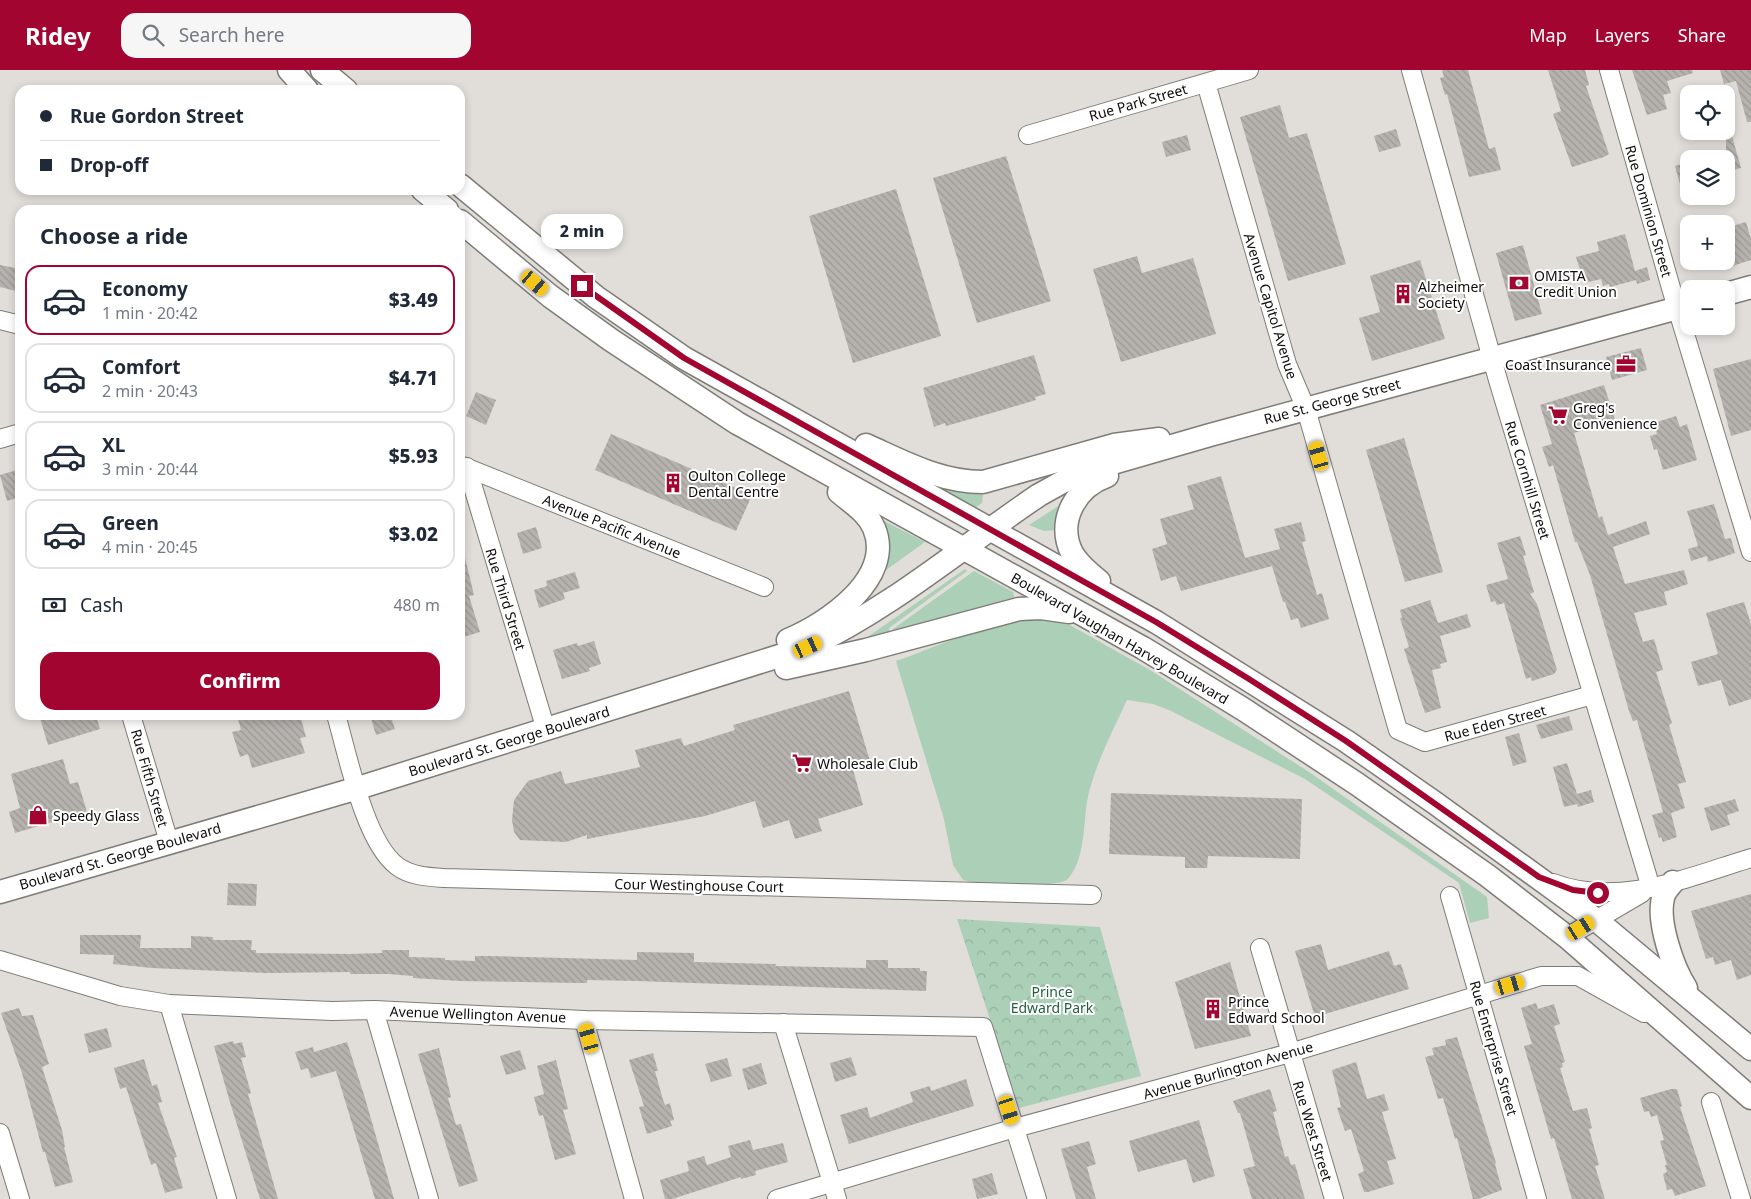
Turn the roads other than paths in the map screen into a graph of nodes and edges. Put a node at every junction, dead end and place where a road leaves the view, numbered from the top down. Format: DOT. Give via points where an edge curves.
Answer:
graph roads {
  1 [pos="289,70"];
  2 [pos="322,70"];
  3 [pos="1249,70"];
  4 [pos="1411,70"];
  5 [pos="1609,70"];
  6 [pos="1206,83"];
  7 [pos="302,85"];
  8 [pos="340,85"];
  9 [pos="1028,135"];
  10 [pos="465,189"];
  11 [pos="429,195"];
  12 [pos="441,205"];
  13 [pos="465,225"];
  14 [pos="1751,287"];
  15 [pos="1735,291"];
  16 [pos="1680,296"];
  17 [pos="1680,307"];
  18 [pos="0,320"];
  19 [pos="15,324"];
  20 [pos="1691,335"];
  21 [pos="1492,358"];
  22 [pos="714,375"];
  23 [pos="1306,408"];
  24 [pos="15,434"];
  25 [pos="1210,435"];
  26 [pos="0,439"];
  27 [pos="798,458"];
  28 [pos="465,466"];
  29 [pos="465,469"];
  30 [pos="989,529"];
  31 [pos="963,548"];
  32 [pos="1751,552"];
  33 [pos="764,587"];
  34 [pos="1084,614"];
  35 [pos="1156,622"];
  36 [pos="1592,695"];
  37 [pos="651,697"];
  38 [pos="132,720"];
  39 [pos="338,720"];
  40 [pos="546,730"];
  41 [pos="1398,730"];
  42 [pos="358,788"];
  43 [pos="169,842"];
  44 [pos="1751,858"];
  45 [pos="1539,877"];
  46 [pos="1673,882"];
  47 [pos="1651,888"];
  48 [pos="0,892"];
  49 [pos="1092,895"];
  50 [pos="1450,896"];
  51 [pos="1595,919"];
  52 [pos="1567,938"];
  53 [pos="1260,948"];
  54 [pos="0,960"];
  55 [pos="1478,994"];
  56 [pos="1691,998"];
  57 [pos="169,1004"];
  58 [pos="374,1010"];
  59 [pos="584,1020"];
  60 [pos="783,1023"];
  61 [pos="1671,1028"];
  62 [pos="1751,1048"];
  63 [pos="1290,1053"];
  64 [pos="1751,1098"];
  65 [pos="1711,1102"];
  66 [pos="1015,1128"];
  67 [pos="0,1133"];
  68 [pos="831,1182"];
  69 [pos="1736,1198"];
  70 [pos="20,1199"];
  71 [pos="226,1199"];
  72 [pos="430,1199"];
  73 [pos="634,1199"];
  74 [pos="776,1199"];
  75 [pos="836,1199"];
  76 [pos="1037,1199"];
  77 [pos="1334,1199"];
  78 [pos="1537,1199"];
  1 -- 7 [label="main road"];
  2 -- 8 [label="main road"];
  3 -- 6 [label="street, Rue Park Street"];
  4 -- 21 [label="street, Rue Cornhill Street"];
  5 -- 16 [label="street, Rue Dominion Street"];
  6 -- 9 [label="street, Rue Park Street"];
  6 -- 23 [label="street, Avenue Capitol Avenue" via="1287,364"];
  10 -- 22 [label="main road" via="596,296 657,340"];
  11 -- 12 [label="main road"];
  13 -- 27 [label="main road, Boulevard Vaughan Harvey Boulevard" via="550,296 611,340"];
  14 -- 15 [label="main road"];
  17 -- 21 [label="main road, Rue St. George Street"];
  18 -- 19 [label="street"];
  20 -- 32 [label="street, Rue Dominion Street"];
  21 -- 23 [label="main road, Rue St. George Street"];
  21 -- 36 [label="street, Rue Cornhill Street"];
  22 -- 25 [label="main road" via="920,470 966,482 999,479 1135,441"];
  22 -- 30 [label="main road"];
  23 -- 25 [label="main road, Rue St. George Street"];
  23 -- 41 [label="street, Avenue Capitol Avenue"];
  24 -- 26 [label="street"];
  25 -- 30 [label="main road, Rue St. George Street" via="1066,480"];
  25 -- 35 [label="main road" via="1155,461 1092,483 1074,501 1068,517 1067,539 1078,561 1096,579"];
  27 -- 31 [label="main road, Boulevard Vaughan Harvey Boulevard"];
  27 -- 37 [label="main road" via="869,518 878,549 866,581 846,604 799,635"];
  28 -- 33 [label="street, Avenue Pacific Avenue"];
  29 -- 40 [label="street, Rue Third Street"];
  30 -- 31 [label="main road, Boulevard St. George Boulevard"];
  30 -- 35 [label="main road"];
  31 -- 34 [label="main road, Boulevard Vaughan Harvey Boulevard"];
  31 -- 37 [label="main road, Boulevard St. George Boulevard" via="832,636 793,653"];
  34 -- 37 [label="main road" via="1041,608 1019,609 866,650"];
  34 -- 52 [label="main road, Boulevard Vaughan Harvey Boulevard" via="1243,709 1357,784 1488,876"];
  35 -- 45 [label="main road" via="1346,741"];
  36 -- 41 [label="street, Rue Eden Street" via="1426,742"];
  36 -- 47 [label="street, Rue Cornhill Street"];
  37 -- 40 [label="main road, Boulevard St. George Boulevard"];
  38 -- 43 [label="street, Rue Fifth Street"];
  39 -- 42 [label="street, Cour Westinghouse Court"];
  40 -- 42 [label="main road, Boulevard St. George Boulevard"];
  42 -- 43 [label="main road, Boulevard St. George Boulevard"];
  42 -- 49 [label="street, Cour Westinghouse Court" via="376,839 388,858 407,872 430,878"];
  43 -- 48 [label="main road, Boulevard St. George Boulevard"];
  44 -- 46 [label="street"];
  45 -- 47 [label="street" via="1573,890 1598,893"];
  45 -- 51 [label="main road"];
  46 -- 47 [label="street"];
  46 -- 56 [label="main road" via="1665,892 1662,904 1668,949 1676,973"];
  47 -- 51 [label="street"];
  50 -- 55 [label="street, Rue Enterprise Street"];
  51 -- 52 [label="street"];
  51 -- 56 [label="main road"];
  52 -- 61 [label="main road, Boulevard Vaughan Harvey Boulevard"];
  53 -- 63 [label="street, Rue West Street"];
  54 -- 57 [label="street, Avenue Wellington Avenue" via="120,996"];
  55 -- 61 [label="street, Avenue Burlington Avenue" via="1541,976 1578,976"];
  55 -- 63 [label="street, Avenue Burlington Avenue"];
  55 -- 78 [label="street, Rue Enterprise Street"];
  56 -- 62 [label="main road"];
  57 -- 58 [label="street, Avenue Wellington Avenue"];
  57 -- 71 [label="street"];
  58 -- 59 [label="street, Avenue Wellington Avenue"];
  58 -- 72 [label="street"];
  59 -- 60 [label="street, Avenue Wellington Avenue"];
  59 -- 73 [label="street"];
  60 -- 66 [label="street, Avenue Wellington Avenue" via="982,1027"];
  60 -- 68 [label="street"];
  61 -- 64 [label="main road, Boulevard Vaughan Harvey Boulevard"];
  63 -- 66 [label="street, Avenue Burlington Avenue"];
  63 -- 77 [label="street, Rue West Street"];
  65 -- 69 [label="street"];
  66 -- 68 [label="street, Avenue Burlington Avenue"];
  66 -- 76 [label="street"];
  67 -- 70 [label="street"];
  68 -- 74 [label="street, Avenue Burlington Avenue"];
  68 -- 75 [label="street"];
}
